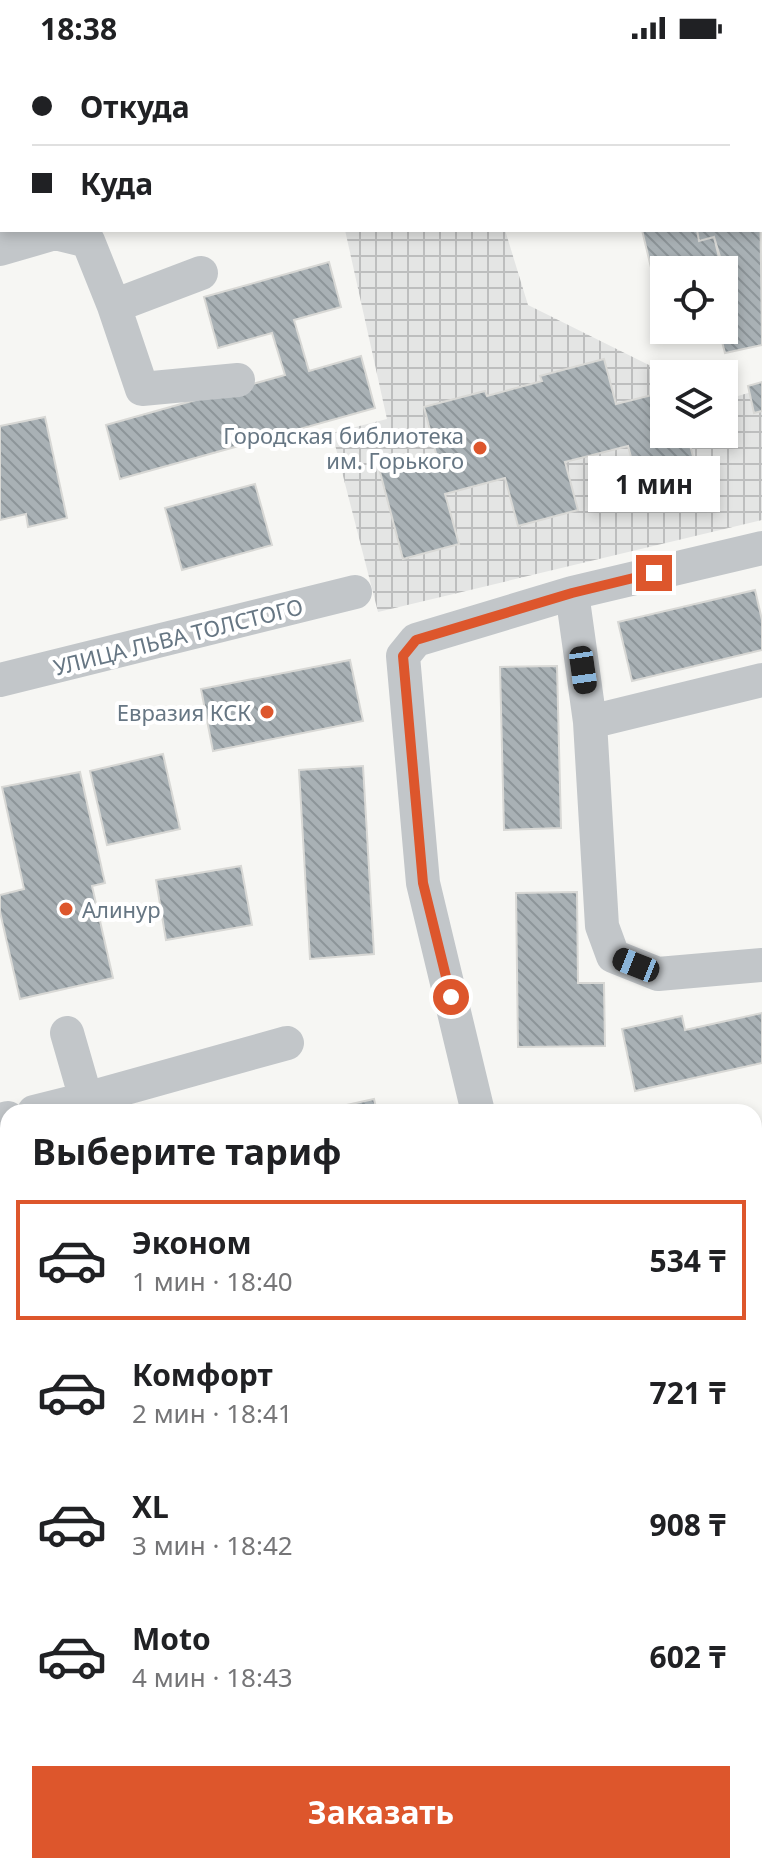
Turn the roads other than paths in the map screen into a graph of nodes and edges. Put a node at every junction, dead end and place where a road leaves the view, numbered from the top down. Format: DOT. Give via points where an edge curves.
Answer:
graph roads {
  1 [pos="0,249"];
  2 [pos="201,273"];
  3 [pos="114,306"];
  4 [pos="238,380"];
  5 [pos="762,548"];
  6 [pos="355,592"];
  7 [pos="572,593"];
  8 [pos="0,680"];
  9 [pos="762,680"];
  10 [pos="590,722"];
  11 [pos="762,965"];
  12 [pos="67,1033"];
  13 [pos="287,1043"];
  14 [pos="86,1104"];
  15 [pos="93,1104"];
  16 [pos="476,1104"];
  1 -- 3 [label="street" via="55,233 88,241"];
  2 -- 3 [label="street"];
  3 -- 4 [label="street" via="142,389"];
  5 -- 7 [label="street"];
  6 -- 8 [label="street, УЛИЦА ЛЬВА ТОЛСТОГО"];
  7 -- 10 [label="street"];
  7 -- 16 [label="street" via="416,640 403,656 423,883"];
  9 -- 10 [label="street"];
  10 -- 11 [label="street" via="602,926 613,956 658,974"];
  12 -- 14 [label="street"];
  13 -- 15 [label="street"];
}
